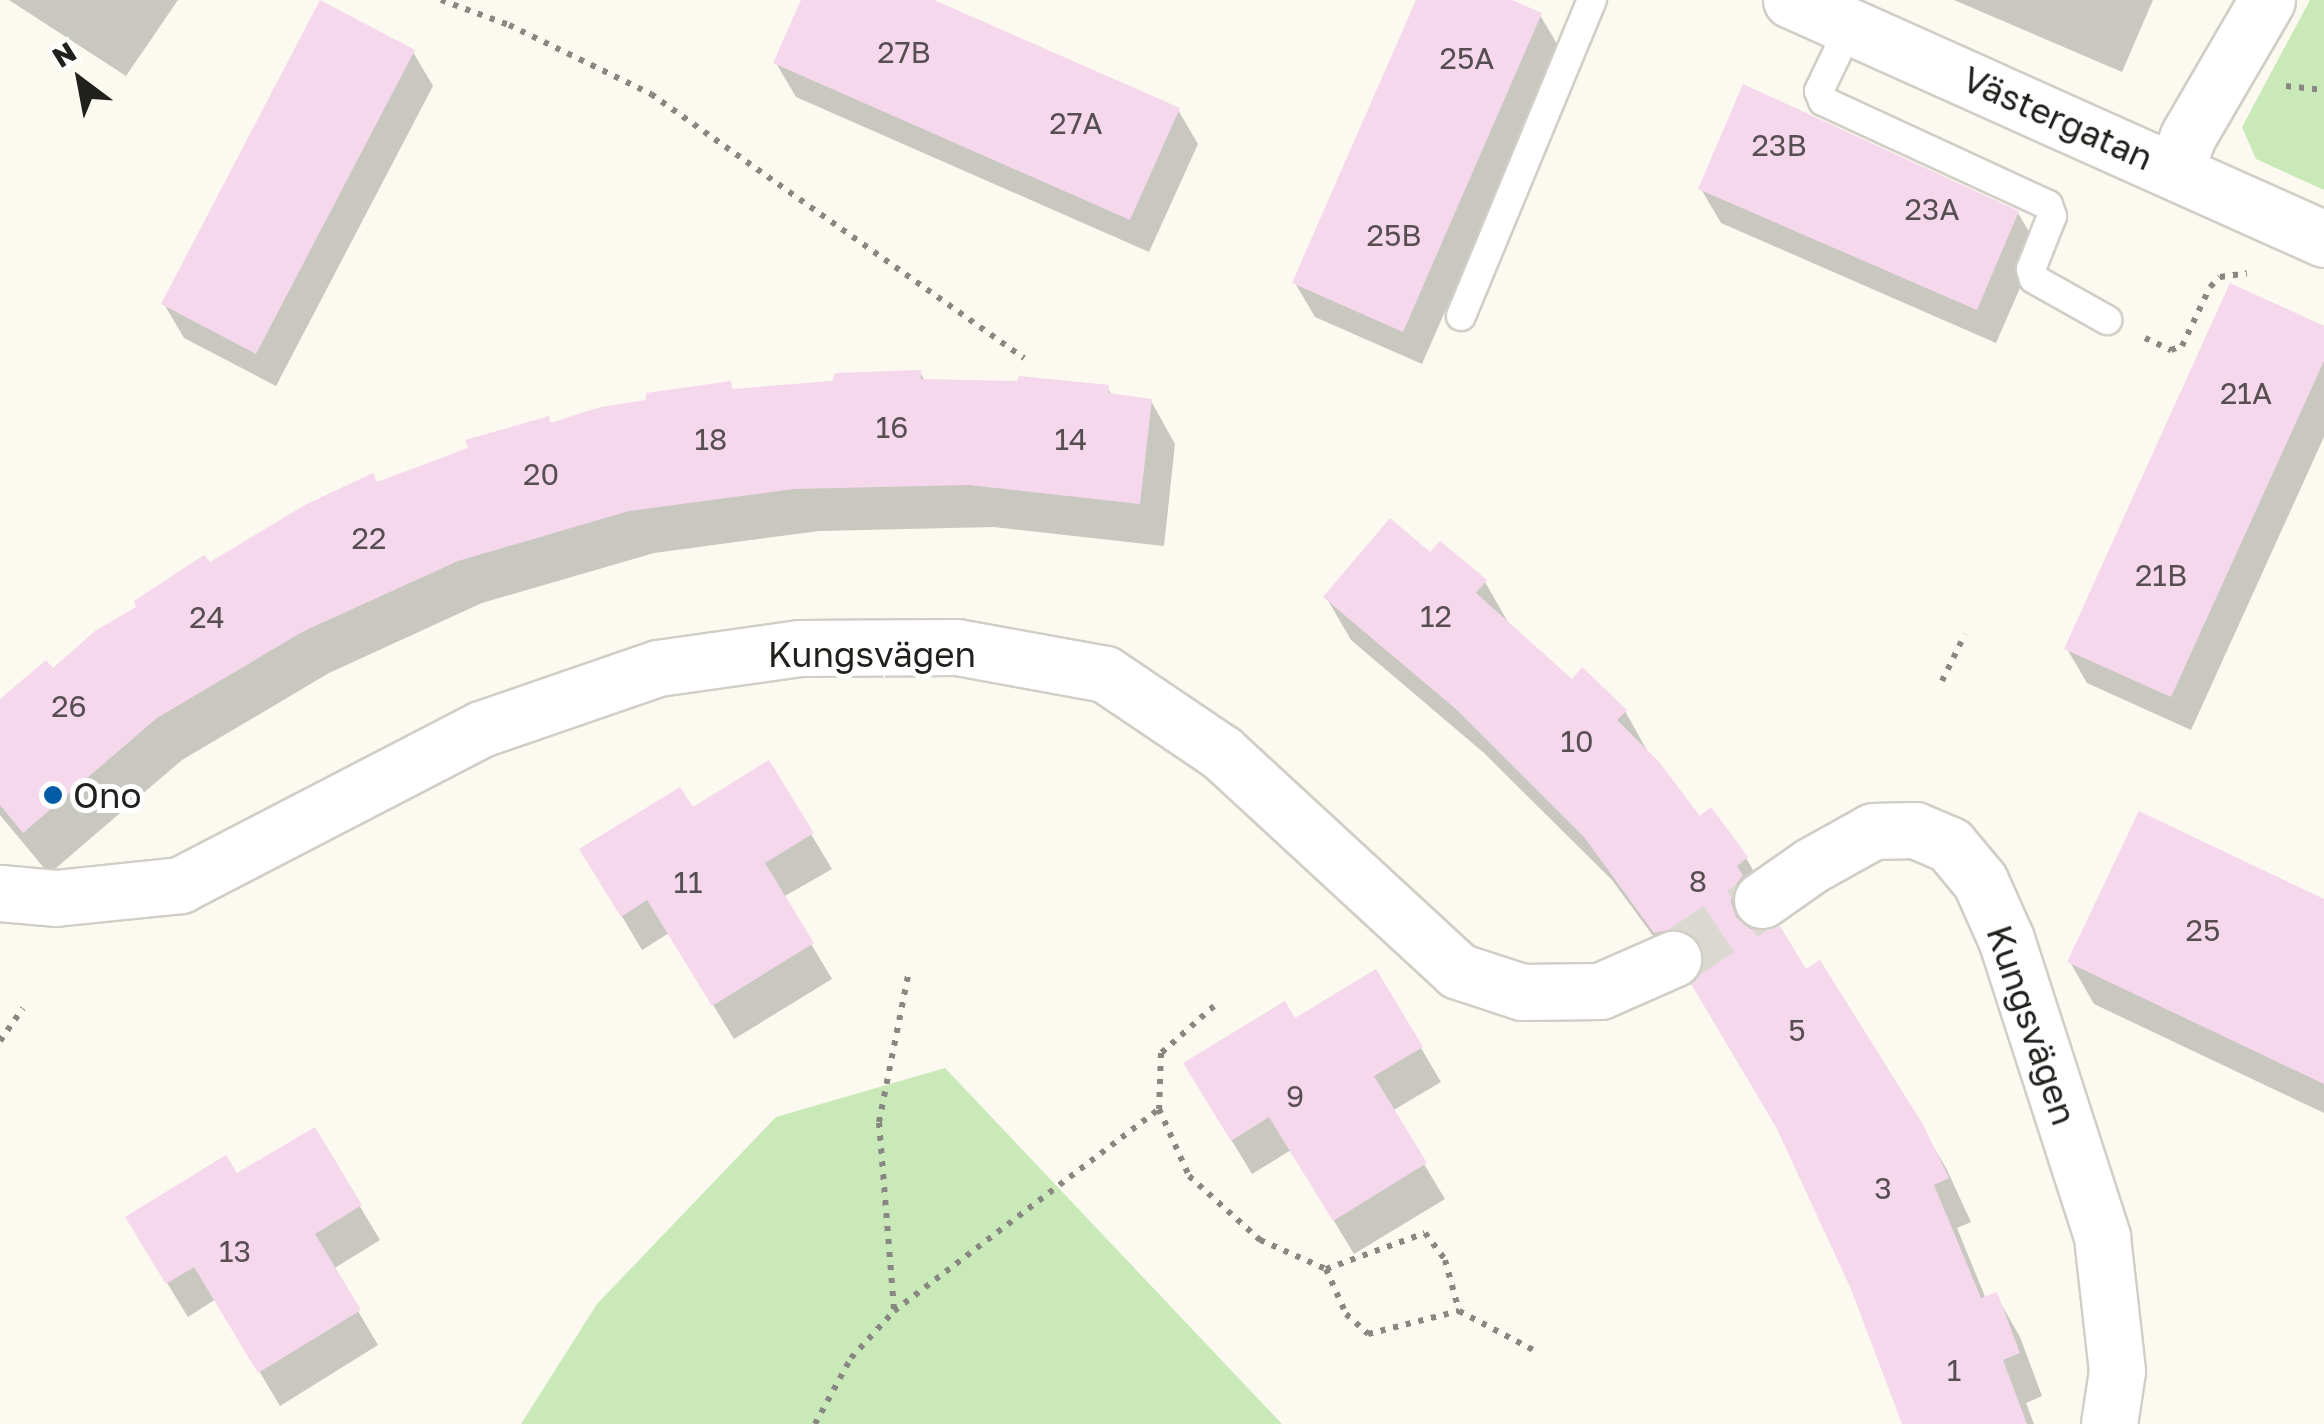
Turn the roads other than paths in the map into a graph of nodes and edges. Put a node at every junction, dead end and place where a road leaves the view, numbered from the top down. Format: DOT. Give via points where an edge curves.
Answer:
graph roads {
  1 [pos="1592,0"];
  2 [pos="1790,0"];
  3 [pos="2267,0"];
  4 [pos="1850,26"];
  5 [pos="2175,170"];
  6 [pos="2324,239"];
  7 [pos="1461,316"];
  8 [pos="2108,320"];
  9 [pos="0,893"];
  10 [pos="1762,900"];
  11 [pos="1673,959"];
  12 [pos="2109,1424"];
  1 -- 7 [label="lane"];
  2 -- 4 [label="street, Västergatan"];
  3 -- 5 [label="street"];
  4 -- 5 [label="street, Västergatan"];
  4 -- 8 [label="lane" via="1819,91 1823,101 2048,205 2052,216 2030,269 2034,279"];
  5 -- 6 [label="street, Västergatan"];
  9 -- 11 [label="street, Kungsvägen" via="54,898 180,885 481,729 658,668 800,648 957,648 1105,674 1222,753 1458,971 1522,992 1600,991"];
  10 -- 12 [label="street, Kungsvägen" via="1873,832 1915,830 1950,845 1980,881 2006,939 2102,1236 2117,1371"];
}
